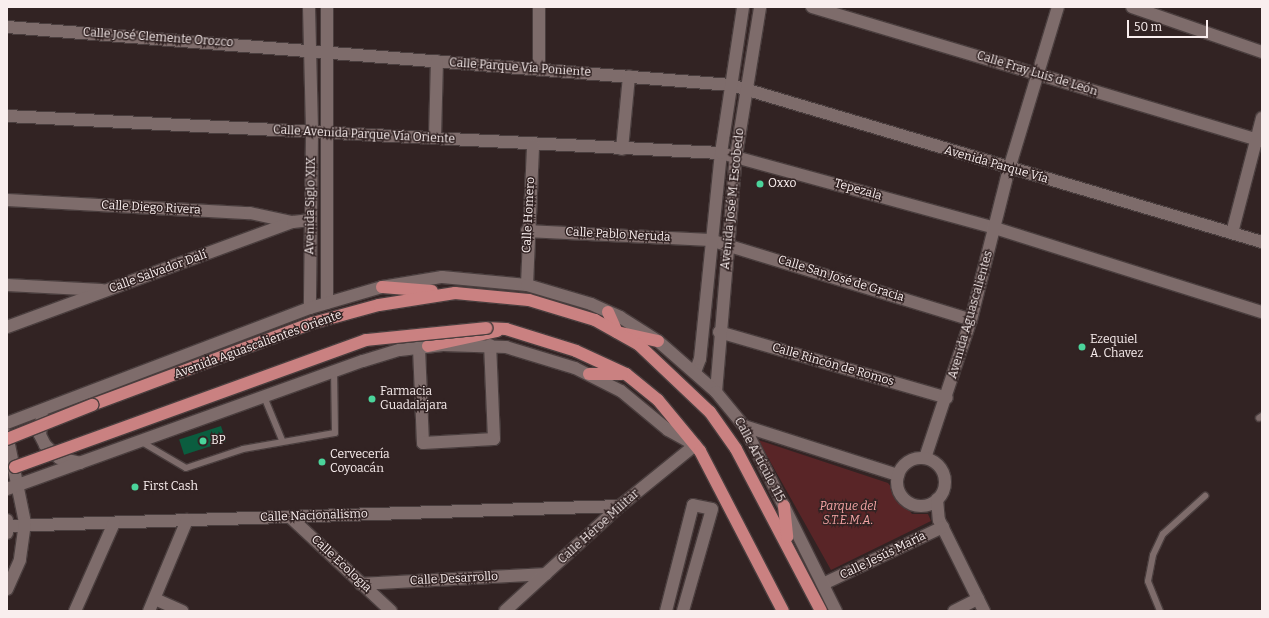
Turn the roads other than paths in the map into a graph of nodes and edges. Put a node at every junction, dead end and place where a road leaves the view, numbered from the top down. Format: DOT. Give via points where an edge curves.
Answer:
graph roads {
  1 [pos="309,7"];
  2 [pos="328,7"];
  3 [pos="539,7"];
  4 [pos="743,7"];
  5 [pos="760,7"];
  6 [pos="812,7"];
  7 [pos="1058,7"];
  8 [pos="1132,7"];
  9 [pos="7,27"];
  10 [pos="309,49"];
  11 [pos="1262,52"];
  12 [pos="329,53"];
  13 [pos="437,61"];
  14 [pos="539,69"];
  15 [pos="1037,73"];
  16 [pos="629,76"];
  17 [pos="731,85"];
  18 [pos="746,91"];
  19 [pos="7,116"];
  20 [pos="1262,118"];
  21 [pos="327,132"];
  22 [pos="312,133"];
  23 [pos="435,137"];
  24 [pos="1258,140"];
  25 [pos="533,145"];
  26 [pos="622,149"];
  27 [pos="721,153"];
  28 [pos="736,156"];
  29 [pos="1009,169"];
  30 [pos="7,200"];
  31 [pos="310,220"];
  32 [pos="293,222"];
  33 [pos="995,228"];
  34 [pos="527,231"];
  35 [pos="1232,233"];
  36 [pos="710,240"];
  37 [pos="1262,242"];
  38 [pos="728,244"];
  39 [pos="7,285"];
  40 [pos="527,285"];
  41 [pos="382,287"];
  42 [pos="108,291"];
  43 [pos="455,293"];
  44 [pos="327,303"];
  45 [pos="310,308"];
  46 [pos="608,312"];
  47 [pos="1262,312"];
  48 [pos="971,320"];
  49 [pos="7,327"];
  50 [pos="506,329"];
  51 [pos="617,332"];
  52 [pos="719,332"];
  53 [pos="658,341"];
  54 [pos="490,345"];
  55 [pos="423,347"];
  56 [pos="334,372"];
  57 [pos="695,372"];
  58 [pos="589,374"];
  59 [pos="626,374"];
  60 [pos="716,392"];
  61 [pos="265,398"];
  62 [pos="947,398"];
  63 [pos="50,408"];
  64 [pos="7,423"];
  65 [pos="744,426"];
  66 [pos="7,435"];
  67 [pos="7,439"];
  68 [pos="282,440"];
  69 [pos="140,441"];
  70 [pos="695,445"];
  71 [pos="925,458"];
  72 [pos="80,463"];
  73 [pos="7,470"];
  74 [pos="898,475"];
  75 [pos="19,485"];
  76 [pos="7,489"];
  77 [pos="1205,496"];
  78 [pos="937,499"];
  79 [pos="620,506"];
  80 [pos="784,506"];
  81 [pos="921,506"];
  82 [pos="290,517"];
  83 [pos="187,520"];
  84 [pos="25,523"];
  85 [pos="114,523"];
  86 [pos="941,524"];
  87 [pos="7,526"];
  88 [pos="787,542"];
  89 [pos="546,574"];
  90 [pos="361,584"];
  91 [pos="823,584"];
  92 [pos="670,586"];
  93 [pos="687,587"];
  94 [pos="7,589"];
  95 [pos="154,599"];
  96 [pos="978,599"];
  97 [pos="75,611"];
  98 [pos="149,611"];
  99 [pos="182,611"];
  100 [pos="391,611"];
  101 [pos="505,611"];
  102 [pos="666,611"];
  103 [pos="683,611"];
  104 [pos="783,611"];
  105 [pos="821,611"];
  106 [pos="836,611"];
  107 [pos="954,611"];
  108 [pos="984,611"];
  109 [pos="1160,611"];
  1 -- 10 [label="street, Avenida Siglo XIX"];
  2 -- 12 [label="street, Avenida Siglo XIX"];
  3 -- 14 [label="street"];
  4 -- 17 [label="street, Avenida José M. Escobedo"];
  5 -- 18 [label="street, Avenida José M. Escobedo"];
  6 -- 15 [label="street, Calle Fray Luis de León"];
  7 -- 15 [label="street, Avenida Aguascalientes"];
  8 -- 11 [label="street"];
  9 -- 10 [label="street, Calle José Clemente Orozco"];
  10 -- 12 [label="street, Calle Parque Vía Poniente"];
  10 -- 22 [label="street, Avenida Siglo XIX"];
  12 -- 13 [label="street, Calle Parque Vía Poniente"];
  12 -- 21 [label="street, Avenida Siglo XIX"];
  13 -- 14 [label="street, Calle Parque Vía Poniente"];
  13 -- 23 [label="street"];
  14 -- 16 [label="street, Calle Parque Vía Poniente"];
  15 -- 24 [label="street, Calle Fray Luis de León"];
  15 -- 29 [label="street, Avenida Aguascalientes"];
  16 -- 17 [label="street, Calle Parque Vía Poniente"];
  16 -- 26 [label="street"];
  17 -- 18 [label="street, Avenida Parque Vía"];
  17 -- 27 [label="street, Avenida José M. Escobedo"];
  18 -- 28 [label="street, Avenida José M. Escobedo"];
  18 -- 29 [label="street, Avenida Parque Vía"];
  19 -- 22 [label="street, Calle Avenida Parque Vía Oriente"];
  20 -- 24 [label="street"];
  21 -- 22 [label="street, Calle Avenida Parque Vía Oriente"];
  21 -- 23 [label="street, Calle Avenida Parque Vía Oriente"];
  21 -- 44 [label="street, Avenida Siglo XIX"];
  22 -- 31 [label="street, Avenida Siglo XIX"];
  23 -- 25 [label="street, Calle Avenida Parque Vía Oriente"];
  24 -- 35 [label="street"];
  25 -- 26 [label="street, Calle Avenida Parque Vía Oriente"];
  25 -- 34 [label="street, Calle Homero"];
  26 -- 27 [label="street, Calle Avenida Parque Vía Oriente"];
  27 -- 28 [label="street, Tepezala"];
  27 -- 36 [label="street, Avenida José M. Escobedo"];
  28 -- 33 [label="street, Tepezala"];
  28 -- 38 [label="street, Avenida José M. Escobedo"];
  29 -- 33 [label="street, Avenida Aguascalientes"];
  29 -- 35 [label="street, Avenida Parque Vía"];
  30 -- 32 [label="street, Calle Diego Rivera" via="250,214"];
  31 -- 32 [label="street, Calle Salvador Dalí"];
  31 -- 45 [label="street, Avenida Siglo XIX"];
  32 -- 42 [label="street, Calle Salvador Dalí"];
  33 -- 47 [label="street"];
  33 -- 48 [label="street, Avenida Aguascalientes"];
  34 -- 36 [label="street, Calle Pablo Neruda"];
  34 -- 40 [label="street, Calle Homero"];
  35 -- 37 [label="street, Avenida Parque Vía"];
  36 -- 38 [label="street, Calle San José de Gracia"];
  36 -- 57 [label="street, Avenida José M. Escobedo" via="700,359"];
  38 -- 48 [label="street, Calle San José de Gracia"];
  38 -- 52 [label="street, Avenida José M. Escobedo"];
  39 -- 42 [label="street"];
  40 -- 41 [label="street, Calle Artículo 115" via="442,277"];
  40 -- 46 [label="street, Calle Artículo 115"];
  41 -- 43 [label="main road"];
  41 -- 44 [label="street, Calle Artículo 115"];
  42 -- 49 [label="street, Calle Salvador Dalí"];
  43 -- 51 [label="main road, Avenida Aguascalientes Oriente" via="529,300 595,320"];
  43 -- 67 [label="main road, Avenida Aguascalientes Oriente, bridge" via="379,305 313,323"];
  44 -- 45 [label="street, Avenida Aguascalientes Oriente"];
  45 -- 63 [label="street, Avenida Aguascalientes Oriente"];
  46 -- 51 [label="main road"];
  46 -- 53 [label="street, Calle Artículo 115"];
  48 -- 62 [label="street, Avenida Aguascalientes"];
  50 -- 55 [label="main road"];
  50 -- 59 [label="main road" via="576,351"];
  50 -- 73 [label="main road, bridge" via="486,328 366,340"];
  51 -- 53 [label="main road"];
  51 -- 88 [label="main road, Avenida Aguascalientes Oriente" via="638,344 710,412 736,449"];
  52 -- 60 [label="street, Avenida José M. Escobedo"];
  52 -- 62 [label="street, Calle Rincón de Romos"];
  53 -- 57 [label="street, Calle Artículo 115"];
  54 -- 55 [label="street"];
  54 -- 55 [label="street" via="494,439 423,443"];
  54 -- 58 [label="street" via="535,353"];
  55 -- 56 [label="street"];
  56 -- 61 [label="street"];
  56 -- 68 [label="lane" via="335,433"];
  57 -- 60 [label="street, Calle Artículo 115"];
  58 -- 59 [label="main road"];
  58 -- 70 [label="street" via="621,391 668,430"];
  59 -- 70 [label="main road" via="658,400"];
  60 -- 65 [label="street, Calle Artículo 115"];
  61 -- 68 [label="lane"];
  61 -- 69 [label="street"];
  62 -- 71 [label="street, Avenida Aguascalientes"];
  63 -- 64 [label="street, Avenida Aguascalientes Oriente"];
  63 -- 72 [label="street" via="42,415 40,435 44,445 58,458"];
  65 -- 74 [label="street"];
  65 -- 80 [label="street, Calle Artículo 115"];
  66 -- 75 [label="street"];
  68 -- 69 [label="lane" via="186,468"];
  69 -- 72 [label="street"];
  70 -- 79 [label="street, Calle Héroe Militar"];
  70 -- 104 [label="main road" via="740,521"];
  71 -- 74 [label="street" via="912,460"];
  71 -- 78 [label="street" via="937,464 944,475 944,488"];
  72 -- 75 [label="street"];
  74 -- 81 [label="street" via="902,496"];
  75 -- 76 [label="street"];
  75 -- 84 [label="street"];
  77 -- 109 [label="lane" via="1164,534 1153,555 1148,582"];
  78 -- 81 [label="street"];
  78 -- 86 [label="street"];
  79 -- 82 [label="street, Calle Nacionalismo"];
  79 -- 89 [label="street, Calle Héroe Militar"];
  80 -- 88 [label="main road"];
  80 -- 91 [label="street, Calle Artículo 115"];
  81 -- 86 [label="street"];
  82 -- 83 [label="street, Calle Nacionalismo"];
  82 -- 90 [label="street, Calle Ecología"];
  83 -- 85 [label="street, Calle Nacionalismo"];
  83 -- 95 [label="street"];
  84 -- 85 [label="street, Calle Nacionalismo"];
  84 -- 87 [label="street, Calle Nacionalismo"];
  84 -- 94 [label="street" via="20,560"];
  85 -- 97 [label="street"];
  86 -- 91 [label="street, Calle Jesús María"];
  86 -- 96 [label="street"];
  88 -- 105 [label="main road, Avenida Aguascalientes Oriente"];
  89 -- 90 [label="street, Calle Desarrollo"];
  89 -- 101 [label="street, Calle Héroe Militar"];
  90 -- 100 [label="street, Calle Ecología"];
  91 -- 106 [label="street, Calle Artículo 115"];
  92 -- 93 [label="street"];
  92 -- 93 [label="street" via="692,505 712,509"];
  92 -- 102 [label="street"];
  93 -- 103 [label="street"];
  95 -- 98 [label="street"];
  95 -- 99 [label="street"];
  96 -- 107 [label="street"];
  96 -- 108 [label="street"];
}
